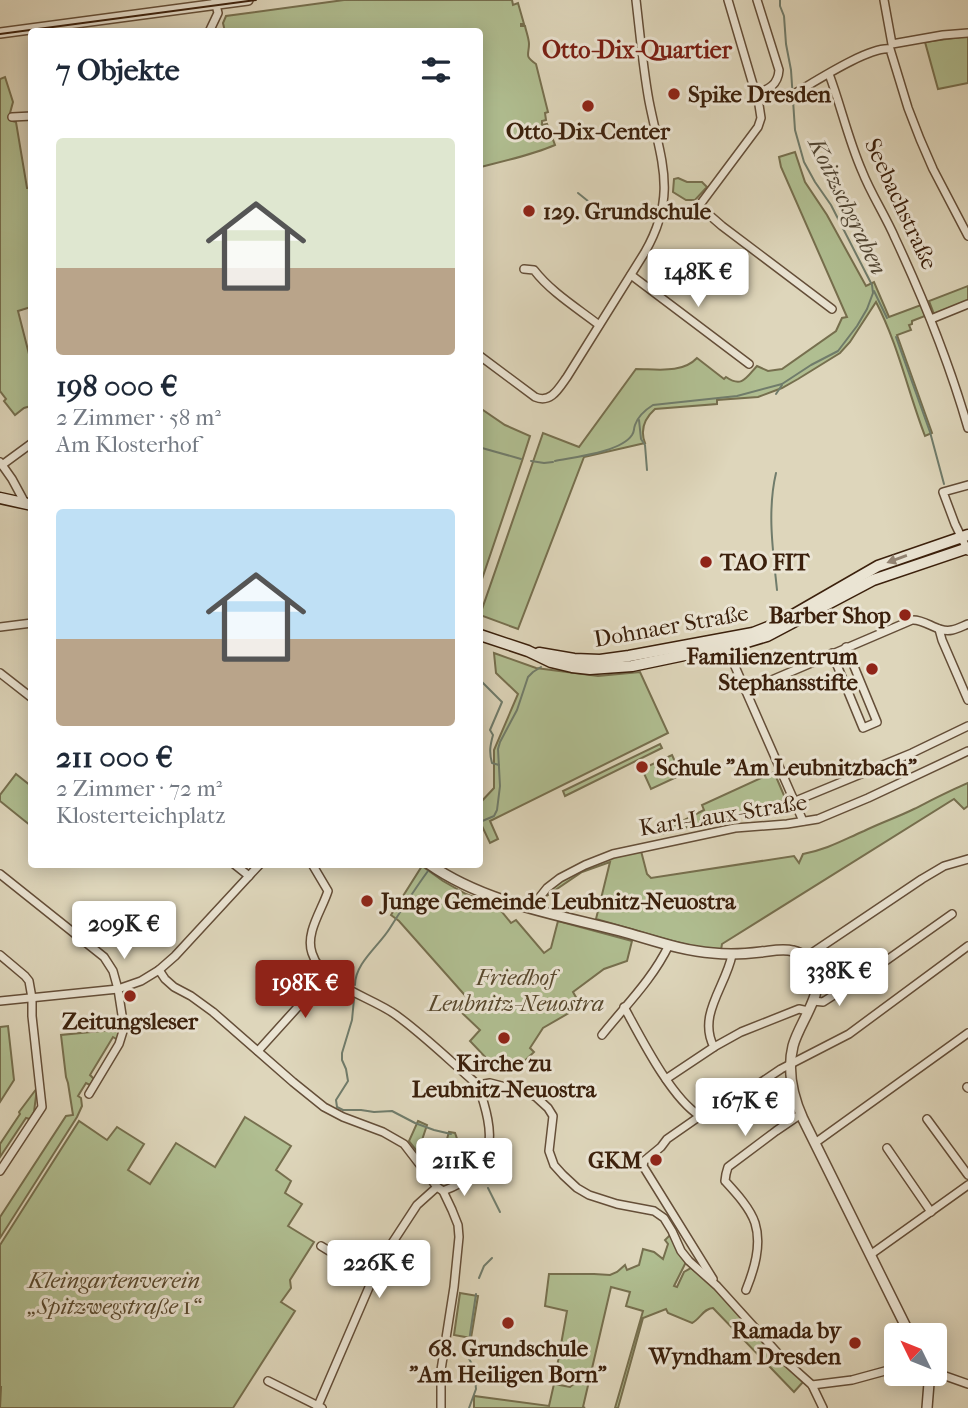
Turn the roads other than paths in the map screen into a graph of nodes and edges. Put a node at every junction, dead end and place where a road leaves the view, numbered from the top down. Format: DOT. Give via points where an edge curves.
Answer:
graph roads {
  1 [pos="248,0"];
  2 [pos="636,0"];
  3 [pos="727,0"];
  4 [pos="757,0"];
  5 [pos="884,0"];
  6 [pos="216,2"];
  7 [pos="53,28"];
  8 [pos="211,28"];
  9 [pos="28,31"];
  10 [pos="0,33"];
  11 [pos="968,33"];
  12 [pos="891,46"];
  13 [pos="829,74"];
  14 [pos="797,92"];
  15 [pos="756,94"];
  16 [pos="28,116"];
  17 [pos="12,117"];
  18 [pos="699,206"];
  19 [pos="662,214"];
  20 [pos="968,236"];
  21 [pos="524,269"];
  22 [pos="631,275"];
  23 [pos="968,304"];
  24 [pos="832,309"];
  25 [pos="931,319"];
  26 [pos="599,325"];
  27 [pos="483,358"];
  28 [pos="749,364"];
  29 [pos="968,428"];
  30 [pos="28,446"];
  31 [pos="1,463"];
  32 [pos="968,485"];
  33 [pos="0,498"];
  34 [pos="28,505"];
  35 [pos="965,536"];
  36 [pos="968,549"];
  37 [pos="28,623"];
  38 [pos="968,624"];
  39 [pos="0,626"];
  40 [pos="939,629"];
  41 [pos="483,636"];
  42 [pos="726,646"];
  43 [pos="846,647"];
  44 [pos="528,651"];
  45 [pos="832,653"];
  46 [pos="0,673"];
  47 [pos="746,691"];
  48 [pos="28,695"];
  49 [pos="968,700"];
  50 [pos="968,726"];
  51 [pos="968,751"];
  52 [pos="793,802"];
  53 [pos="803,821"];
  54 [pos="968,859"];
  55 [pos="239,868"];
  56 [pos="257,868"];
  57 [pos="314,868"];
  58 [pos="436,868"];
  59 [pos="0,874"];
  60 [pos="249,877"];
  61 [pos="531,908"];
  62 [pos="952,914"];
  63 [pos="669,945"];
  64 [pos="968,946"];
  65 [pos="0,955"];
  66 [pos="732,955"];
  67 [pos="806,957"];
  68 [pos="319,967"];
  69 [pos="159,970"];
  70 [pos="118,989"];
  71 [pos="32,998"];
  72 [pos="813,1000"];
  73 [pos="0,1001"];
  74 [pos="624,1007"];
  75 [pos="808,1011"];
  76 [pos="968,1033"];
  77 [pos="602,1035"];
  78 [pos="714,1047"];
  79 [pos="258,1051"];
  80 [pos="791,1065"];
  81 [pos="666,1079"];
  82 [pos="478,1085"];
  83 [pos="89,1094"];
  84 [pos="801,1114"];
  85 [pos="701,1116"];
  86 [pos="927,1119"];
  87 [pos="815,1143"];
  88 [pos="887,1148"];
  89 [pos="0,1171"];
  90 [pos="968,1175"];
  91 [pos="968,1185"];
  92 [pos="440,1189"];
  93 [pos="930,1212"];
  94 [pos="321,1246"];
  95 [pos="870,1255"];
  96 [pos="373,1278"];
  97 [pos="717,1286"];
  98 [pos="746,1290"];
  99 [pos="904,1323"];
  100 [pos="884,1371"];
  101 [pos="947,1377"];
  102 [pos="268,1381"];
  103 [pos="968,1384"];
  104 [pos="811,1385"];
  105 [pos="929,1386"];
  106 [pos="319,1407"];
  107 [pos="441,1408"];
  108 [pos="823,1408"];
  109 [pos="927,1408"];
  1 -- 6 [label="street"];
  2 -- 19 [label="street" via="663,168"];
  3 -- 15 [label="street"];
  4 -- 15 [label="street" via="779,70 771,88"];
  5 -- 12 [label="street"];
  6 -- 7 [label="street"];
  6 -- 8 [label="street" via="218,13"];
  9 -- 10 [label="street"];
  11 -- 12 [label="street"];
  12 -- 13 [label="street"];
  12 -- 20 [label="street" via="920,139"];
  13 -- 14 [label="street"];
  13 -- 25 [label="street, Seebachstraße" via="863,174"];
  15 -- 18 [label="street" via="761,118 758,127"];
  16 -- 17 [label="street"];
  18 -- 19 [label="street"];
  18 -- 24 [label="street"];
  19 -- 22 [label="street"];
  21 -- 26 [label="street" via="534,270"];
  22 -- 26 [label="street"];
  22 -- 28 [label="street"];
  23 -- 25 [label="street"];
  25 -- 29 [label="street, Seebachstraße"];
  26 -- 27 [label="street" via="567,377 547,399 526,392"];
  30 -- 31 [label="street"];
  31 -- 34 [label="street"];
  32 -- 35 [label="street" via="943,492"];
  33 -- 34 [label="main road"];
  35 -- 36 [label="street"];
  35 -- 44 [label="main road, Dohnaer Straße, one-way" via="878,566 752,633 600,660"];
  36 -- 42 [label="main road, Dohnaer Straße" via="873,580 767,636"];
  37 -- 39 [label="street"];
  38 -- 40 [label="street"];
  40 -- 43 [label="street" via="912,620"];
  40 -- 49 [label="street"];
  41 -- 44 [label="main road, Dohnaer Straße"];
  42 -- 44 [label="main road, Dohnaer Straße" via="632,666 590,669 551,662"];
  42 -- 47 [label="street"];
  43 -- 45 [label="street"];
  43 -- 45 [label="street" via="877,722 863,728"];
  45 -- 47 [label="street"];
  46 -- 48 [label="street"];
  47 -- 52 [label="street"];
  50 -- 52 [label="street, Karl-Laux-Straße"];
  51 -- 53 [label="street, Karl-Laux-Straße" via="818,820"];
  52 -- 53 [label="street"];
  53 -- 61 [label="street, Karl-Laux-Straße" via="722,830 613,853 560,878"];
  54 -- 67 [label="street" via="922,879"];
  55 -- 60 [label="street"];
  56 -- 60 [label="street"];
  57 -- 68 [label="street" via="328,891 311,939 310,950"];
  58 -- 61 [label="street" via="482,892"];
  59 -- 70 [label="street" via="104,957"];
  60 -- 69 [label="street"];
  61 -- 63 [label="street"];
  62 -- 72 [label="street" via="823,1002"];
  63 -- 66 [label="street"];
  63 -- 74 [label="street" via="648,982"];
  64 -- 80 [label="street" via="849,1034"];
  65 -- 71 [label="street" via="29,981"];
  66 -- 67 [label="street" via="782,950"];
  66 -- 78 [label="street" via="711,1010 708,1027"];
  67 -- 72 [label="street" via="818,983"];
  68 -- 79 [label="street" via="305,999"];
  68 -- 82 [label="street" via="394,1014"];
  69 -- 70 [label="street"];
  69 -- 79 [label="street" via="174,987 197,1000"];
  70 -- 71 [label="street"];
  70 -- 83 [label="street" via="123,1035"];
  71 -- 73 [label="street"];
  71 -- 89 [label="street" via="42,1107"];
  72 -- 75 [label="street"];
  74 -- 77 [label="street"];
  74 -- 81 [label="street"];
  75 -- 78 [label="street" via="799,1009 779,1016"];
  75 -- 80 [label="street" via="793,1044"];
  76 -- 87 [label="street"];
  78 -- 81 [label="street"];
  79 -- 92 [label="street" via="324,1107 397,1139"];
  80 -- 84 [label="street"];
  80 -- 85 [label="street"];
  81 -- 85 [label="street"];
  82 -- 92 [label="street" via="490,1146 472,1176 457,1186"];
  82 -- 97 [label="street" via="490,1083 536,1097 553,1116 549,1151 563,1175 589,1195 664,1218 681,1251"];
  84 -- 87 [label="street"];
  84 -- 98 [label="street" via="726,1170 726,1181 755,1221 758,1238"];
  85 -- 97 [label="street" via="667,1139 643,1166"];
  86 -- 90 [label="street"];
  87 -- 95 [label="street"];
  88 -- 93 [label="street"];
  91 -- 93 [label="street"];
  92 -- 96 [label="street" via="417,1205"];
  92 -- 107 [label="street" via="459,1237 441,1370"];
  93 -- 95 [label="street"];
  94 -- 96 [label="street"];
  95 -- 99 [label="street"];
  96 -- 106 [label="street"];
  97 -- 104 [label="street"];
  100 -- 104 [label="street"];
  101 -- 103 [label="street"];
  102 -- 106 [label="street"];
  104 -- 108 [label="street"];
  105 -- 109 [label="street"];
}
